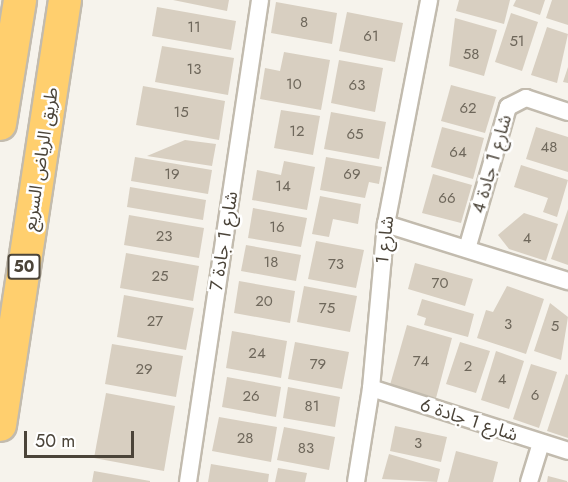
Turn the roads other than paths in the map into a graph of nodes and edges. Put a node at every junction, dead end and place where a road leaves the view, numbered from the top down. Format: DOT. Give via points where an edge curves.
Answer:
graph roads {
  1 [pos="4,0"];
  2 [pos="20,0"];
  3 [pos="65,0"];
  4 [pos="80,0"];
  5 [pos="261,0"];
  6 [pos="429,0"];
  7 [pos="0,55"];
  8 [pos="49,109"];
  9 [pos="568,111"];
  10 [pos="0,124"];
  11 [pos="386,224"];
  12 [pos="467,249"];
  13 [pos="568,281"];
  14 [pos="371,388"];
  15 [pos="0,425"];
  16 [pos="541,443"];
  17 [pos="568,451"];
  18 [pos="188,482"];
  19 [pos="356,482"];
  20 [pos="529,482"];
  1 -- 7 [label="highway"];
  2 -- 10 [label="highway"];
  3 -- 8 [label="highway, طريق الرياض السريع / 50"];
  4 -- 8 [label="highway"];
  5 -- 18 [label="street, شارع 1 جادة 7"];
  6 -- 11 [label="street, شارع 1"];
  8 -- 15 [label="highway, طريق الرياض السريع / 50"];
  9 -- 12 [label="street, شارع 1 جادة 4" via="526,98 508,107"];
  11 -- 12 [label="street"];
  11 -- 14 [label="street, شارع 1"];
  12 -- 13 [label="street"];
  14 -- 16 [label="street, شارع 1 جادة 6"];
  14 -- 19 [label="street, شارع 1"];
  16 -- 17 [label="street, شارع 1 جادة 6"];
  16 -- 20 [label="street"];
}
